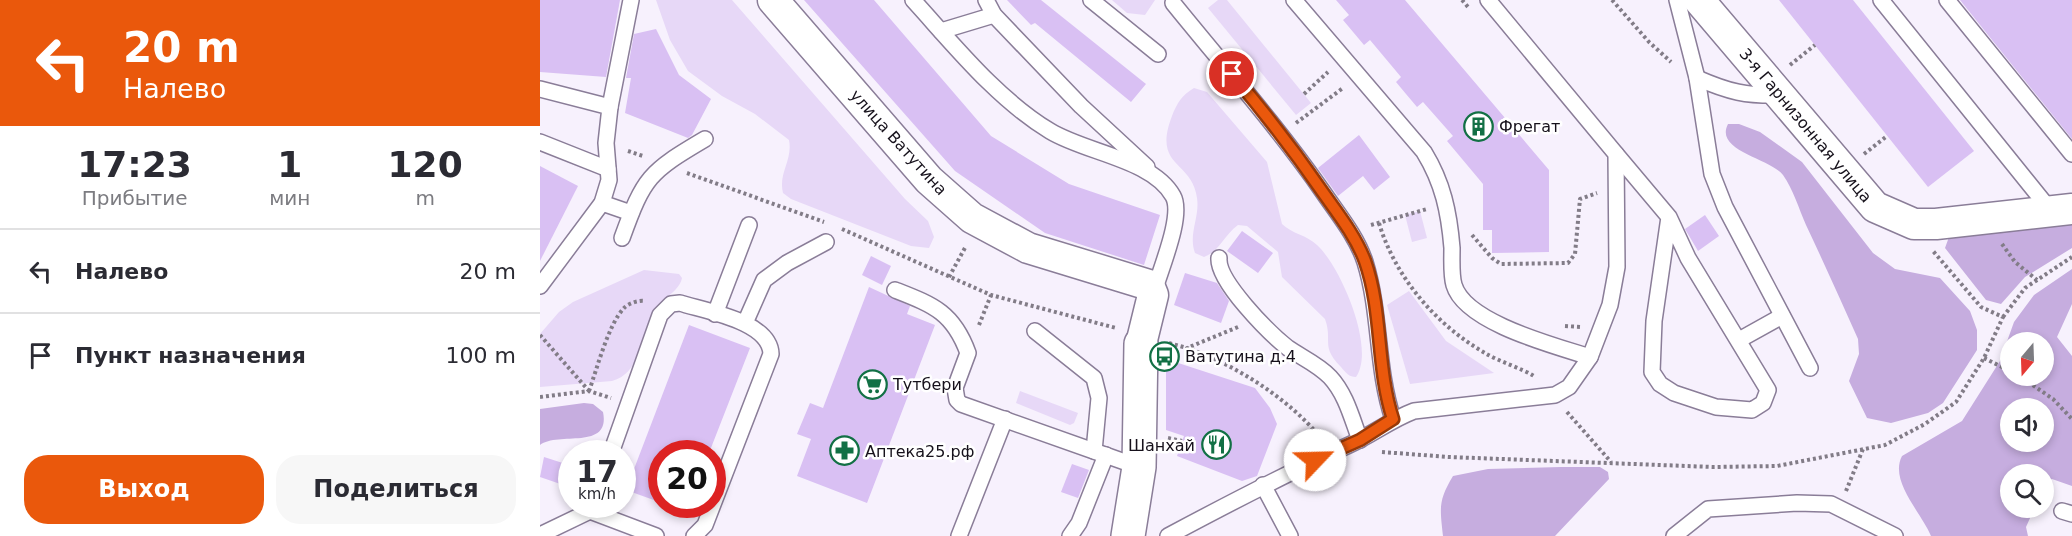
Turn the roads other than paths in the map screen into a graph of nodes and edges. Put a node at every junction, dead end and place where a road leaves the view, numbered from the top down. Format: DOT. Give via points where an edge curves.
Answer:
graph roads {
  1 [pos="631,0"];
  2 [pos="773,0"];
  3 [pos="913,0"];
  4 [pos="986,0"];
  5 [pos="1091,0"];
  6 [pos="1294,0"];
  7 [pos="1488,0"];
  8 [pos="1677,0"];
  9 [pos="1700,0"];
  10 [pos="1881,0"];
  11 [pos="1947,0"];
  12 [pos="1173,3"];
  13 [pos="994,15"];
  14 [pos="941,32"];
  15 [pos="1158,54"];
  16 [pos="1697,78"];
  17 [pos="1783,82"];
  18 [pos="540,89"];
  19 [pos="610,107"];
  20 [pos="705,139"];
  21 [pos="541,144"];
  22 [pos="1616,154"];
  23 [pos="2072,154"];
  24 [pos="608,170"];
  25 [pos="1156,175"];
  26 [pos="603,203"];
  27 [pos="2062,210"];
  28 [pos="631,213"];
  29 [pos="1669,217"];
  30 [pos="749,225"];
  31 [pos="622,238"];
  32 [pos="826,242"];
  33 [pos="1219,258"];
  34 [pos="540,286"];
  35 [pos="895,290"];
  36 [pos="1153,295"];
  37 [pos="715,314"];
  38 [pos="1782,316"];
  39 [pos="744,323"];
  40 [pos="1035,331"];
  41 [pos="1142,340"];
  42 [pos="1738,340"];
  43 [pos="1590,357"];
  44 [pos="1810,368"];
  45 [pos="1005,419"];
  46 [pos="1393,419"];
  47 [pos="616,440"];
  48 [pos="1360,440"];
  49 [pos="1100,453"];
  50 [pos="1139,467"];
  51 [pos="1263,485"];
  52 [pos="572,518"];
  53 [pos="616,518"];
  54 [pos="540,535"];
  55 [pos="656,536"];
  56 [pos="694,536"];
  57 [pos="959,536"];
  58 [pos="1071,536"];
  59 [pos="1128,536"];
  60 [pos="1168,536"];
  61 [pos="1290,536"];
  62 [pos="1674,536"];
  63 [pos="1894,536"];
  1 -- 19 [label="lane"];
  2 -- 36 [label="street, улица Ватутина" via="928,180 979,222 1028,249 1149,285"];
  3 -- 14 [label="lane"];
  4 -- 13 [label="lane"];
  5 -- 15 [label="lane"];
  6 -- 43 [label="lane" via="1435,169 1450,219 1454,286 1465,302 1529,338"];
  7 -- 22 [label="lane"];
  8 -- 16 [label="lane"];
  9 -- 17 [label="street, 3-я Гарнизонная улица"];
  10 -- 27 [label="lane"];
  11 -- 23 [label="lane"];
  12 -- 46 [label="lane" via="1282,134 1350,231 1364,260 1377,310 1386,399"];
  13 -- 14 [label="lane"];
  13 -- 25 [label="lane" via="1081,106"];
  14 -- 25 [label="lane" via="1025,114 1051,132"];
  16 -- 17 [label="lane" via="1730,92 1753,96"];
  16 -- 38 [label="lane" via="1712,174"];
  17 -- 27 [label="street, 3-я Гарнизонная улица" via="1875,207 1914,224"];
  18 -- 19 [label="lane"];
  19 -- 24 [label="lane"];
  20 -- 28 [label="lane" via="663,164 646,181"];
  21 -- 24 [label="lane"];
  22 -- 29 [label="lane"];
  22 -- 43 [label="lane" via="1617,267 1610,305"];
  24 -- 26 [label="lane"];
  25 -- 36 [label="lane" via="1174,196 1177,210"];
  26 -- 28 [label="lane"];
  26 -- 34 [label="lane"];
  28 -- 31 [label="lane"];
  29 -- 42 [label="lane" via="1688,258"];
  29 -- 42 [label="lane" via="1654,321 1652,372 1660,384 1674,393 1716,407 1752,410 1764,403 1768,390"];
  30 -- 37 [label="lane"];
  32 -- 39 [label="lane" via="764,280"];
  33 -- 48 [label="lane" via="1222,275 1261,320 1285,345 1330,376 1344,398"];
  35 -- 45 [label="lane" via="936,306 961,332 968,353 955,388 957,400"];
  36 -- 41 [label="street"];
  37 -- 39 [label="lane"];
  37 -- 47 [label="lane" via="680,303 671,304 660,315"];
  38 -- 42 [label="lane"];
  38 -- 44 [label="lane"];
  39 -- 56 [label="lane" via="768,340 771,354 705,525"];
  40 -- 49 [label="lane" via="1094,378 1099,398"];
  41 -- 50 [label="street"];
  43 -- 46 [label="lane" via="1569,387 1555,395 1414,411"];
  45 -- 49 [label="lane"];
  45 -- 57 [label="lane"];
  46 -- 48 [label="lane"];
  48 -- 51 [label="lane"];
  49 -- 50 [label="lane"];
  49 -- 58 [label="lane" via="1079,523"];
  50 -- 59 [label="street"];
  51 -- 60 [label="lane"];
  51 -- 61 [label="lane"];
  52 -- 54 [label="lane"];
  53 -- 55 [label="lane"];
  62 -- 63 [label="lane" via="1708,509 1797,503 1831,504"];
}
